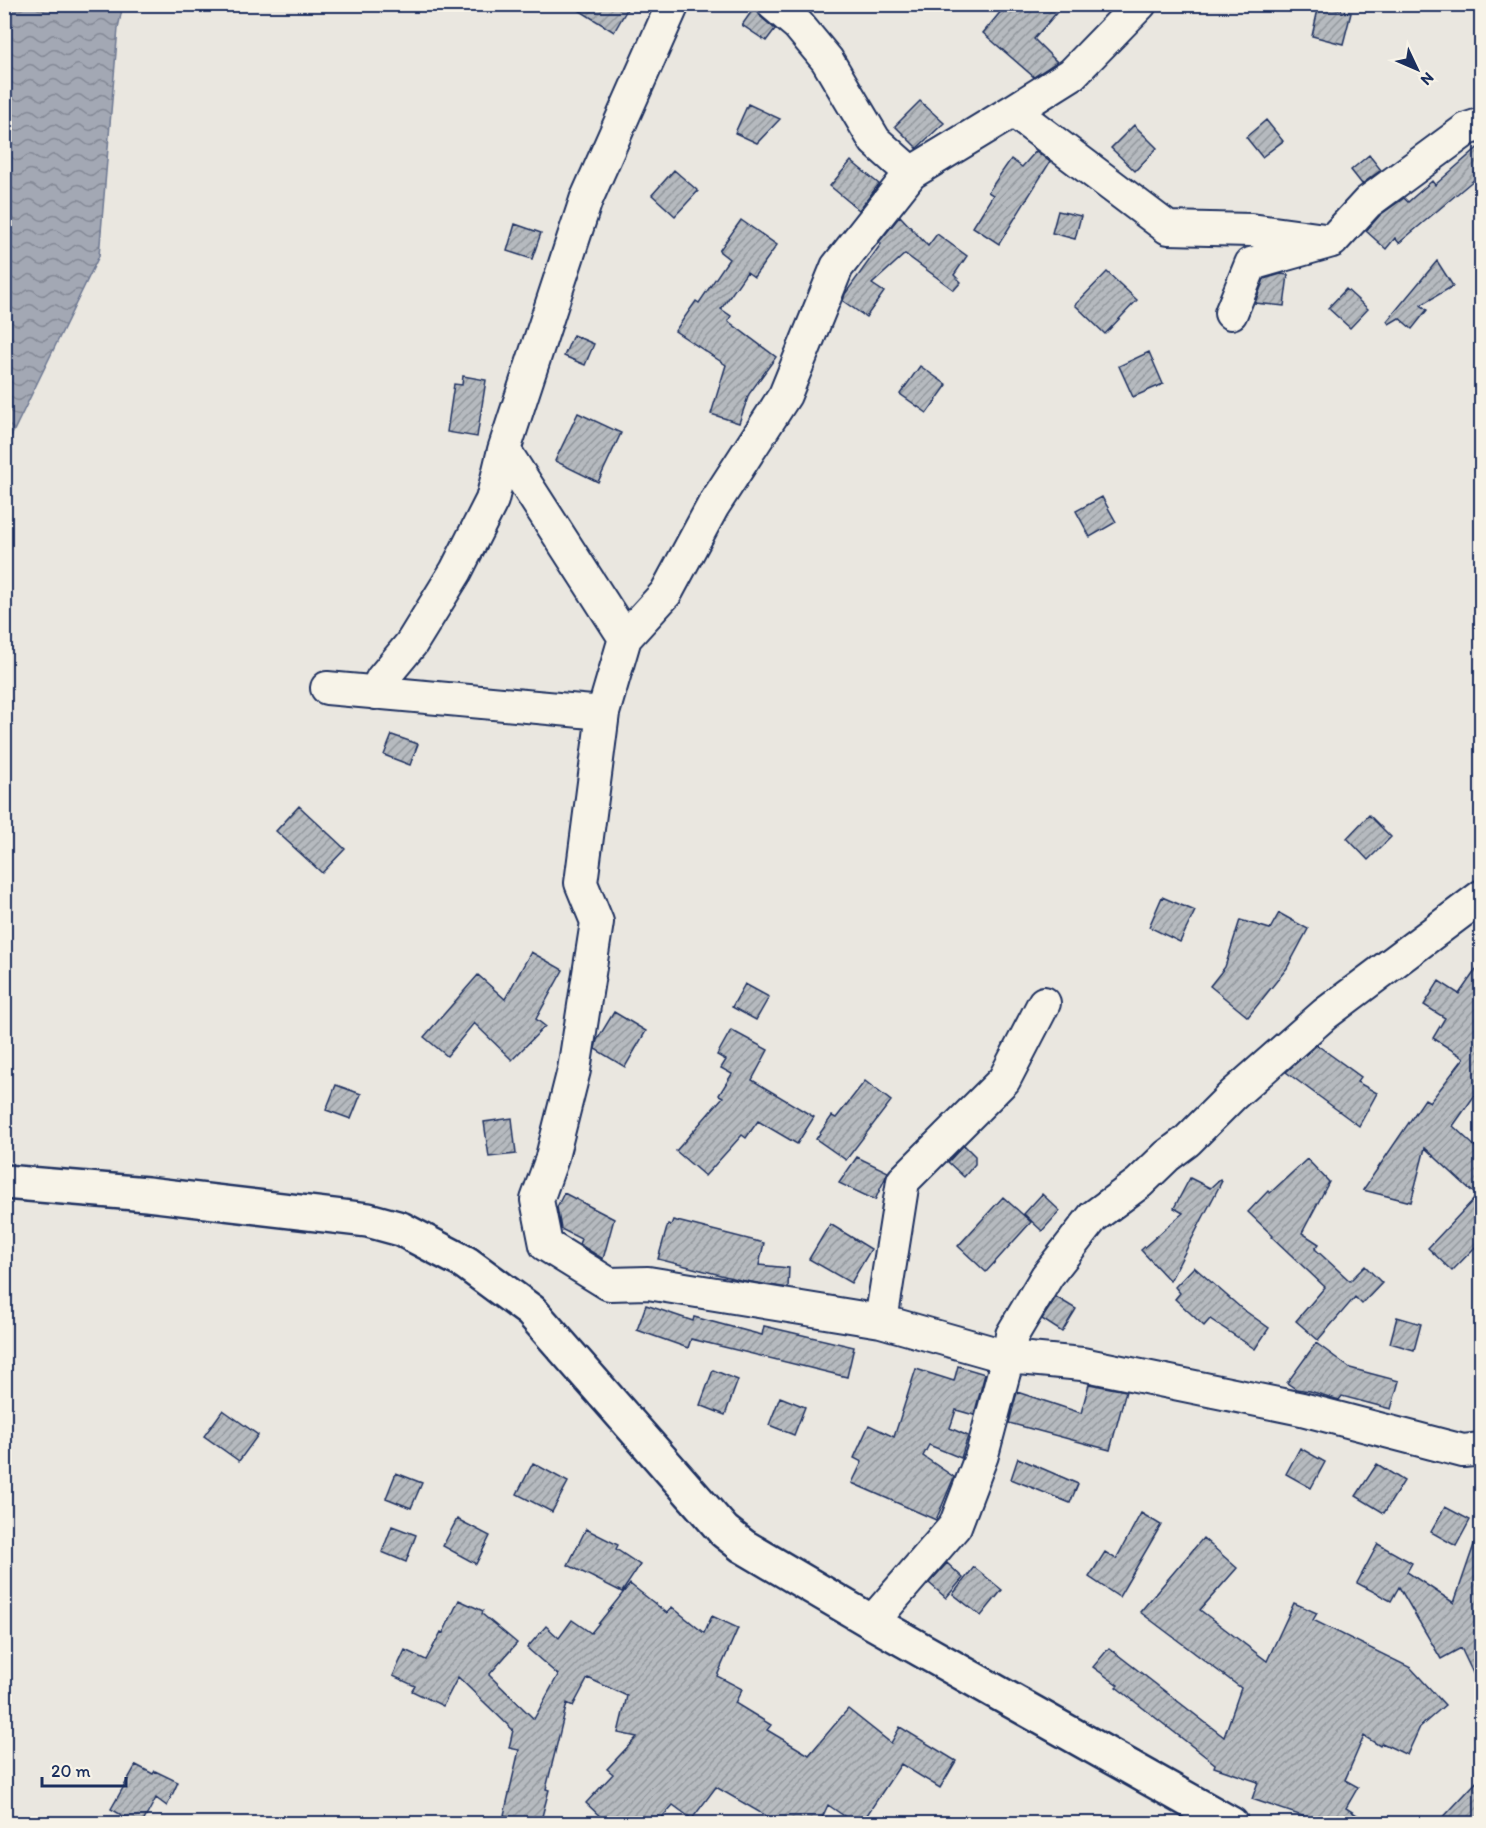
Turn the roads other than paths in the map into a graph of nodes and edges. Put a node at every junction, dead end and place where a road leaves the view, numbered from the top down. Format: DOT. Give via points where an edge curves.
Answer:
graph roads {
  1 [pos="673,4"];
  2 [pos="773,4"];
  3 [pos="1140,4"];
  4 [pos="1013,111"];
  5 [pos="1482,124"];
  6 [pos="911,173"];
  7 [pos="1332,241"];
  8 [pos="1231,313"];
  9 [pos="504,450"];
  10 [pos="626,638"];
  11 [pos="327,688"];
  12 [pos="375,693"];
  13 [pos="603,713"];
  14 [pos="1482,896"];
  15 [pos="1044,1003"];
  16 [pos="4,1182"];
  17 [pos="881,1321"];
  18 [pos="1008,1357"];
  19 [pos="1482,1449"];
  20 [pos="872,1622"];
  21 [pos="1231,1824"];
  1 -- 9 [label="street" via="586,200"];
  2 -- 6 [label="street" via="798,25 827,60 875,141"];
  3 -- 4 [label="street" via="1072,74"];
  4 -- 6 [label="street"];
  4 -- 7 [label="street" via="1168,228 1251,230"];
  5 -- 7 [label="street" via="1467,129 1368,202"];
  6 -- 10 [label="street" via="837,267 785,395 712,506 666,593"];
  7 -- 8 [label="street" via="1251,264"];
  9 -- 10 [label="street"];
  9 -- 12 [label="street" via="492,500 456,571"];
  10 -- 13 [label="street"];
  11 -- 12 [label="street"];
  12 -- 13 [label="street"];
  13 -- 17 [label="street" via="581,882 597,922 574,1070 537,1200 546,1245 609,1284 648,1283"];
  14 -- 18 [label="street" via="1325,1014 1139,1183 1093,1216 1047,1276 1012,1335"];
  15 -- 17 [label="street" via="1005,1080 903,1181"];
  16 -- 20 [label="main road" via="368,1220 401,1229 466,1263 531,1311 723,1531"];
  17 -- 18 [label="street"];
  18 -- 19 [label="street" via="1082,1364 1302,1409 1463,1451"];
  18 -- 20 [label="street" via="982,1455 955,1526"];
  20 -- 21 [label="main road"];
}
